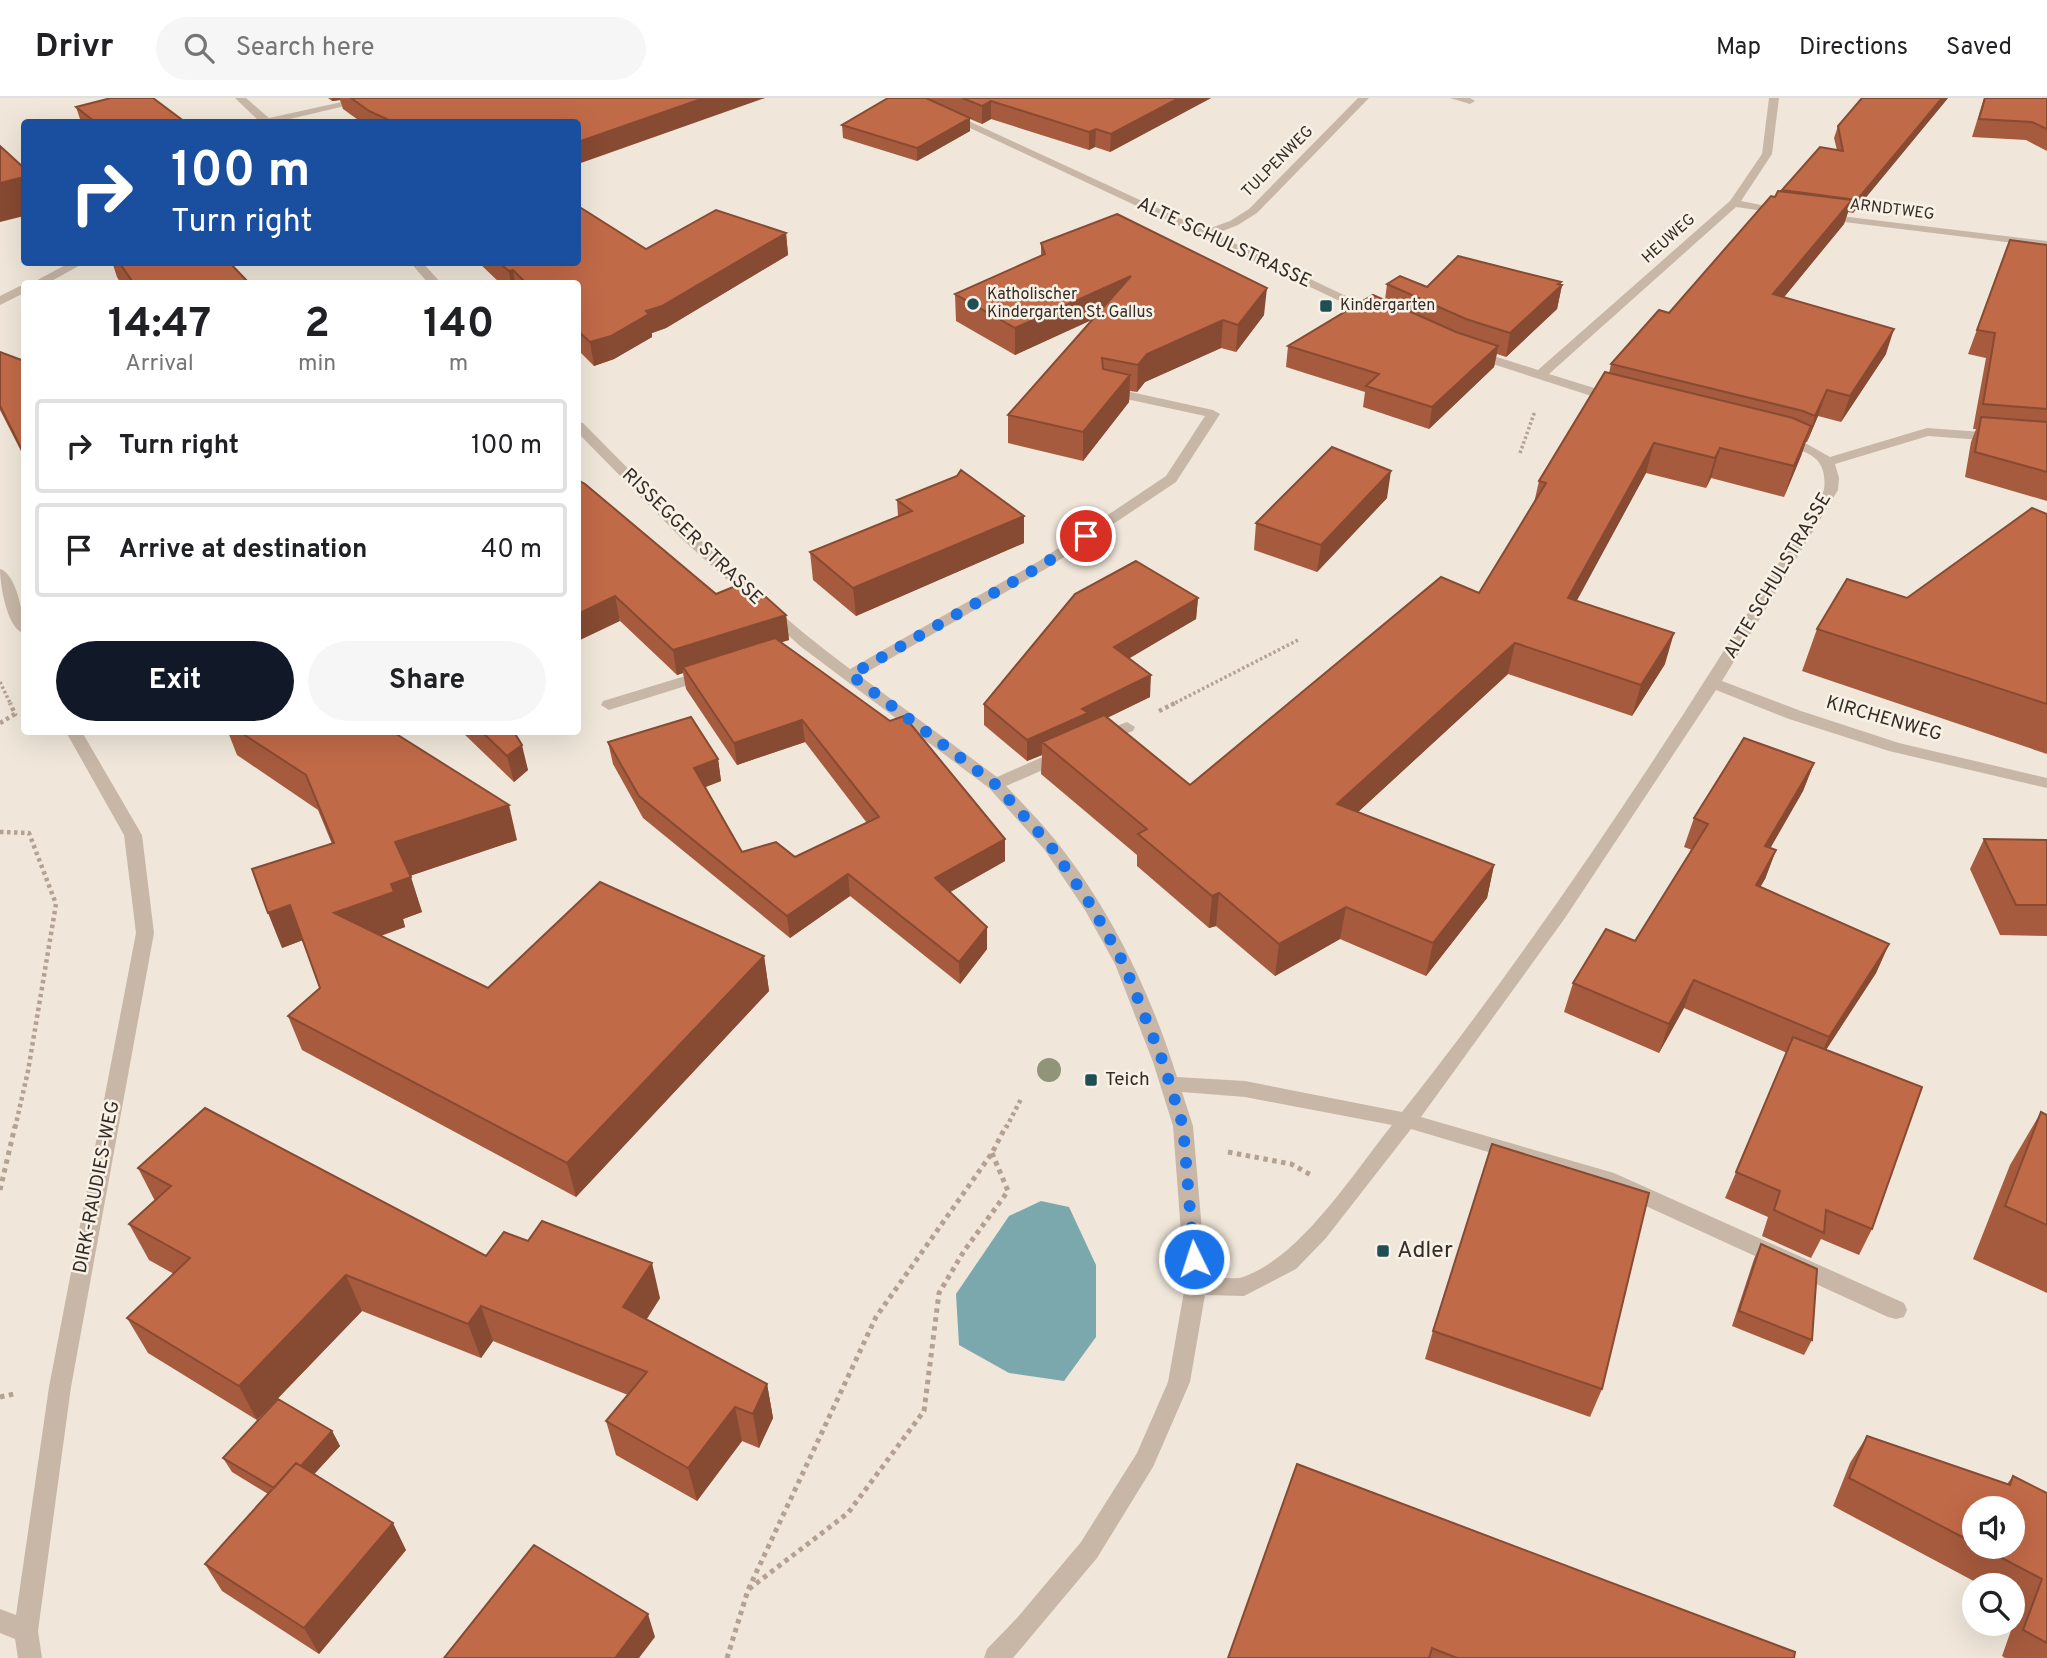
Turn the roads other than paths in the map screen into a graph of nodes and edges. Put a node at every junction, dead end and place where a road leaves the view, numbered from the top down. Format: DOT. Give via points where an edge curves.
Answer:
graph roads {
  1 [pos="240,98"];
  2 [pos="374,98"];
  3 [pos="911,98"];
  4 [pos="1364,98"];
  5 [pos="1455,98"];
  6 [pos="1774,98"];
  7 [pos="945,100"];
  8 [pos="1470,101"];
  9 [pos="929,106"];
  10 [pos="263,119"];
  11 [pos="280,119"];
  12 [pos="1734,204"];
  13 [pos="1801,214"];
  14 [pos="1814,216"];
  15 [pos="1205,234"];
  16 [pos="2047,244"];
  17 [pos="72,266"];
  18 [pos="419,266"];
  19 [pos="44,280"];
  20 [pos="432,280"];
  21 [pos="21,290"];
  22 [pos="0,301"];
  23 [pos="1391,319"];
  24 [pos="1458,348"];
  25 [pos="1539,376"];
  26 [pos="1108,391"];
  27 [pos="1627,402"];
  28 [pos="581,429"];
  29 [pos="1762,436"];
  30 [pos="2007,438"];
  31 [pos="1829,461"];
  32 [pos="0,573"];
  33 [pos="21,622"];
  34 [pos="727,668"];
  35 [pos="851,675"];
  36 [pos="1713,683"];
  37 [pos="609,705"];
  38 [pos="1127,727"];
  39 [pos="76,735"];
  40 [pos="2047,783"];
  41 [pos="995,784"];
  42 [pos="1171,1084"];
  43 [pos="1406,1120"];
  44 [pos="1196,1286"];
  45 [pos="1896,1310"];
  46 [pos="0,1621"];
  47 [pos="26,1631"];
  48 [pos="30,1658"];
  49 [pos="996,1658"];
  1 -- 10 [label="street"];
  2 -- 11 [label="street"];
  3 -- 9 [label="street, ALTE SCHULSTRASSE"];
  4 -- 15 [label="street, TULPENWEG" via="1253,211"];
  5 -- 8 [label="street"];
  6 -- 12 [label="street, HEUWEG" via="1767,154"];
  7 -- 9 [label="street"];
  9 -- 15 [label="street, ALTE SCHULSTRASSE"];
  12 -- 13 [label="street"];
  12 -- 25 [label="street, HEUWEG"];
  14 -- 16 [label="street, ARNDTWEG"];
  15 -- 23 [label="street, ALTE SCHULSTRASSE"];
  17 -- 19 [label="street"];
  18 -- 20 [label="street"];
  21 -- 22 [label="street"];
  24 -- 25 [label="street"];
  25 -- 27 [label="street"];
  26 -- 35 [label="street" via="1213,414 1171,479 1044,564"];
  28 -- 35 [label="street, RISSEGGER STRASSE" via="799,645"];
  29 -- 31 [label="street" via="1789,442"];
  30 -- 31 [label="street" via="1927,432"];
  31 -- 36 [label="street, ALTE SCHULSTRASSE" via="1834,475 1831,489"];
  32 -- 33 [label="street"];
  34 -- 37 [label="street"];
  35 -- 41 [label="street, RISSEGGER STRASSE"];
  36 -- 40 [label="street, KIRCHENWEG" via="1895,747"];
  36 -- 43 [label="street, ALTE SCHULSTRASSE" via="1559,914"];
  38 -- 41 [label="street"];
  39 -- 47 [label="street, DIRK-RAUDIES-WEG" via="133,835 145,933 60,1387"];
  41 -- 42 [label="street, RISSEGGER STRASSE" via="1050,845 1092,907 1124,964"];
  42 -- 43 [label="street" via="1245,1089"];
  42 -- 44 [label="street, RISSEGGER STRASSE" via="1186,1148"];
  43 -- 44 [label="street, ALTE SCHULSTRASSE" via="1319,1232 1289,1263 1244,1287"];
  43 -- 45 [label="street" via="1607,1179"];
  44 -- 49 [label="street, RISSEGGER STRASSE" via="1179,1382 1145,1460 1089,1550"];
  46 -- 47 [label="street"];
  47 -- 48 [label="street, DIRK-RAUDIES-WEG"];
}
